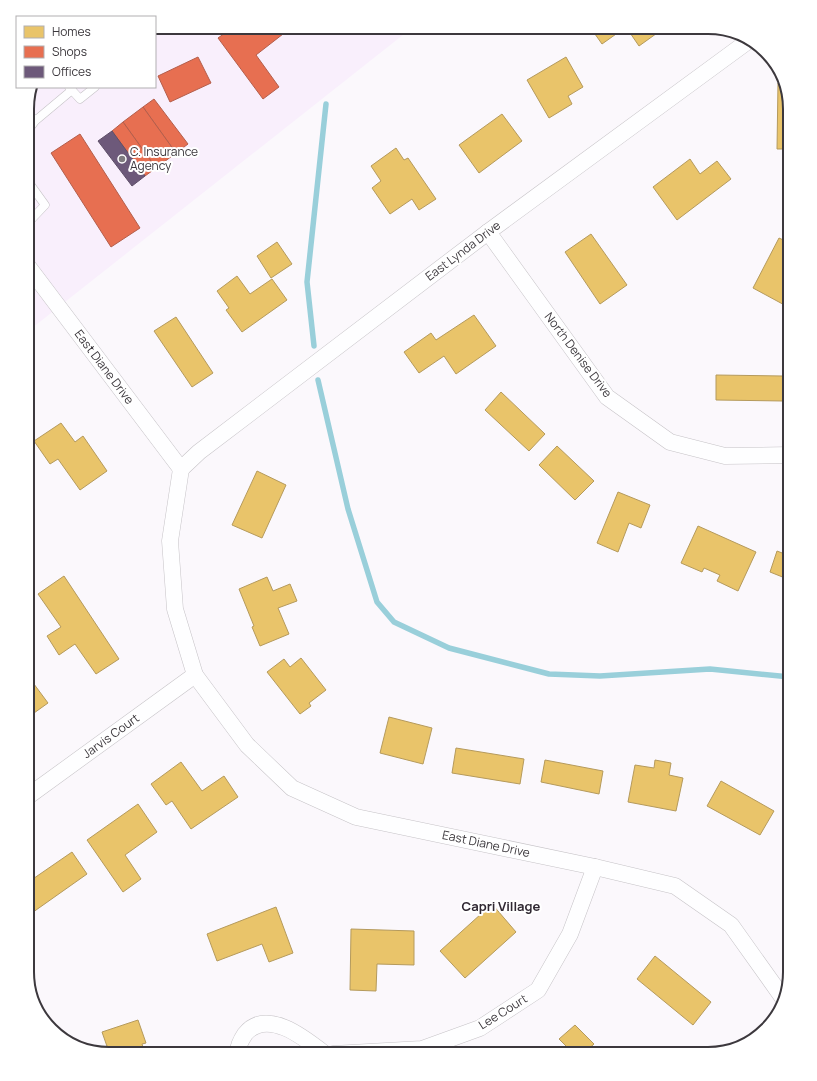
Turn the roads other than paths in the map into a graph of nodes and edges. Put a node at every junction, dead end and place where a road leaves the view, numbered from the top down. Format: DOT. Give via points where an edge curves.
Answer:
graph roads {
  1 [pos="745,43"];
  2 [pos="94,88"];
  3 [pos="71,89"];
  4 [pos="34,121"];
  5 [pos="34,190"];
  6 [pos="34,217"];
  7 [pos="488,232"];
  8 [pos="34,274"];
  9 [pos="783,455"];
  10 [pos="180,469"];
  11 [pos="195,675"];
  12 [pos="34,792"];
  13 [pos="596,867"];
  14 [pos="779,993"];
  15 [pos="240,1047"];
  16 [pos="315,1047"];
  17 [pos="428,1047"];
  1 -- 7 [label="street, East Lynda Drive"];
  2 -- 3 [label="lane" via="80,99"];
  3 -- 4 [label="lane"];
  5 -- 6 [label="lane" via="45,206"];
  7 -- 9 [label="street, North Denise Drive" via="607,397 670,442 725,456"];
  7 -- 10 [label="street, East Lynda Drive"];
  8 -- 10 [label="street, East Diane Drive"];
  10 -- 11 [label="street, East Diane Drive" via="170,541 175,609"];
  11 -- 12 [label="street, Jarvis Court"];
  11 -- 13 [label="street, East Diane Drive" via="247,745 292,788 356,817"];
  13 -- 14 [label="street, East Diane Drive" via="675,886 732,926"];
  13 -- 17 [label="street, Lee Court" via="570,934 538,990 480,1028"];
  15 -- 16 [label="street" via="247,1032 255,1026 275,1024 295,1033"];
}
